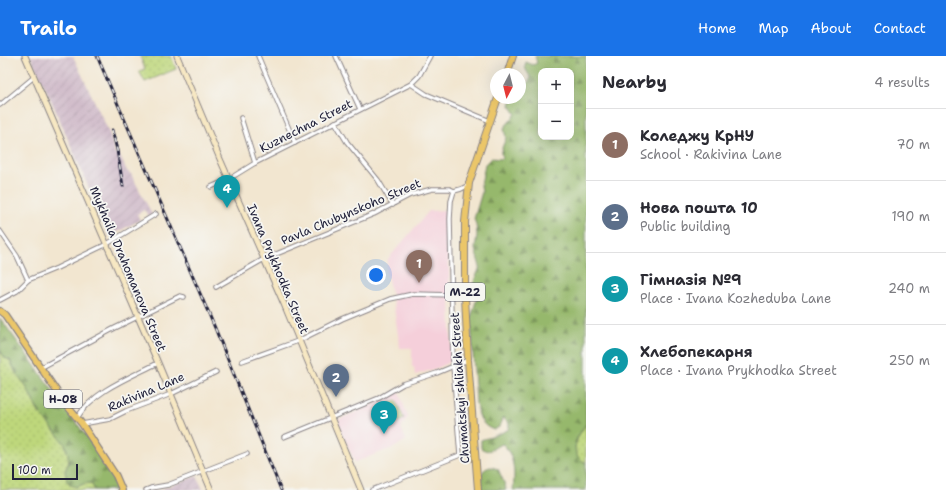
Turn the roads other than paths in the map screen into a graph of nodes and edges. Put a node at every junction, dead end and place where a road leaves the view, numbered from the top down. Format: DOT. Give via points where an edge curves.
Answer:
graph roads {
  1 [pos="25,56"];
  2 [pos="177,56"];
  3 [pos="258,56"];
  4 [pos="336,56"];
  5 [pos="430,56"];
  6 [pos="513,56"];
  7 [pos="509,68"];
  8 [pos="34,77"];
  9 [pos="410,84"];
  10 [pos="496,104"];
  11 [pos="0,105"];
  12 [pos="360,109"];
  13 [pos="241,118"];
  14 [pos="490,121"];
  15 [pos="335,122"];
  16 [pos="294,143"];
  17 [pos="255,163"];
  18 [pos="229,179"];
  19 [pos="469,185"];
  20 [pos="211,187"];
  21 [pos="454,191"];
  22 [pos="393,205"];
  23 [pos="156,214"];
  24 [pos="0,231"];
  25 [pos="106,244"];
  26 [pos="264,259"];
  27 [pos="28,280"];
  28 [pos="216,287"];
  29 [pos="452,295"];
  30 [pos="184,297"];
  31 [pos="0,300"];
  32 [pos="0,311"];
  33 [pos="138,317"];
  34 [pos="298,341"];
  35 [pos="468,360"];
  36 [pos="242,361"];
  37 [pos="158,363"];
  38 [pos="453,365"];
  39 [pos="42,367"];
  40 [pos="216,372"];
  41 [pos="171,394"];
  42 [pos="331,417"];
  43 [pos="78,418"];
  44 [pos="82,424"];
  45 [pos="284,437"];
  46 [pos="248,454"];
  47 [pos="202,471"];
  48 [pos="122,490"];
  49 [pos="146,490"];
  50 [pos="211,490"];
  51 [pos="361,490"];
  52 [pos="372,490"];
  53 [pos="478,490"];
  1 -- 8 [label="main road, Mykhaila Drahomanova Street"];
  2 -- 18 [label="main road, Ivana Prykhodka Street"];
  3 -- 16 [label="street"];
  4 -- 12 [label="street"];
  5 -- 9 [label="street, Kuznechna Street" via="419,76"];
  6 -- 7 [label="highway"];
  8 -- 11 [label="street"];
  8 -- 25 [label="main road, Mykhaila Drahomanova Street"];
  9 -- 12 [label="street, Kuznechna Street"];
  9 -- 14 [label="street" via="426,94"];
  10 -- 14 [label="highway, Chumatskyi shliakh Street / М-22"];
  12 -- 15 [label="street, Kuznechna Street"];
  13 -- 17 [label="street"];
  14 -- 19 [label="highway, Chumatskyi shliakh Street / М-22"];
  15 -- 16 [label="street, Kuznechna Street"];
  15 -- 22 [label="street" via="378,180"];
  16 -- 17 [label="street, Kuznechna Street"];
  17 -- 18 [label="street, Kuznechna Street"];
  18 -- 20 [label="street, Kuznechna Street"];
  18 -- 26 [label="main road, Ivana Prykhodka Street"];
  19 -- 21 [label="street"];
  19 -- 35 [label="highway, Chumatskyi shliakh Street / М-22" via="465,222"];
  21 -- 22 [label="street, Pavla Chubynskoho Street" via="421,191"];
  21 -- 29 [label="street" via="450,219"];
  22 -- 26 [label="street, Pavla Chubynskoho Street"];
  23 -- 25 [label="street"];
  24 -- 27 [label="street" via="17,256"];
  25 -- 27 [label="street"];
  25 -- 33 [label="main road, Mykhaila Drahomanova Street"];
  26 -- 28 [label="street, Pavla Chubynskoho Street"];
  26 -- 34 [label="main road, Ivana Prykhodka Street"];
  27 -- 31 [label="street" via="17,291"];
  29 -- 34 [label="street" via="413,294 390,299"];
  29 -- 38 [label="street"];
  30 -- 33 [label="street" via="180,296"];
  32 -- 39 [label="main road, Н-08"];
  33 -- 37 [label="main road, Mykhaila Drahomanova Street"];
  33 -- 39 [label="street"];
  34 -- 36 [label="street"];
  34 -- 42 [label="main road, Ivana Prykhodka Street"];
  35 -- 38 [label="street"];
  35 -- 53 [label="highway, Chumatskyi shliakh Street / М-22"];
  37 -- 41 [label="main road, Mykhaila Drahomanova Street"];
  37 -- 43 [label="street" via="95,398"];
  38 -- 42 [label="street" via="403,384 379,398"];
  38 -- 52 [label="street" via="460,455"];
  39 -- 43 [label="main road, Н-08" via="64,402"];
  40 -- 41 [label="street, Rakivina Lane"];
  41 -- 44 [label="street, Rakivina Lane" via="110,419"];
  41 -- 47 [label="main road, Mykhaila Drahomanova Street"];
  42 -- 45 [label="street"];
  42 -- 51 [label="main road, Ivana Prykhodka Street"];
  43 -- 44 [label="main road, Н-08"];
  44 -- 48 [label="main road, Н-08" via="116,476"];
  46 -- 47 [label="street"];
  47 -- 49 [label="street" via="168,485"];
  47 -- 50 [label="main road, Mykhaila Drahomanova Street"];
}
